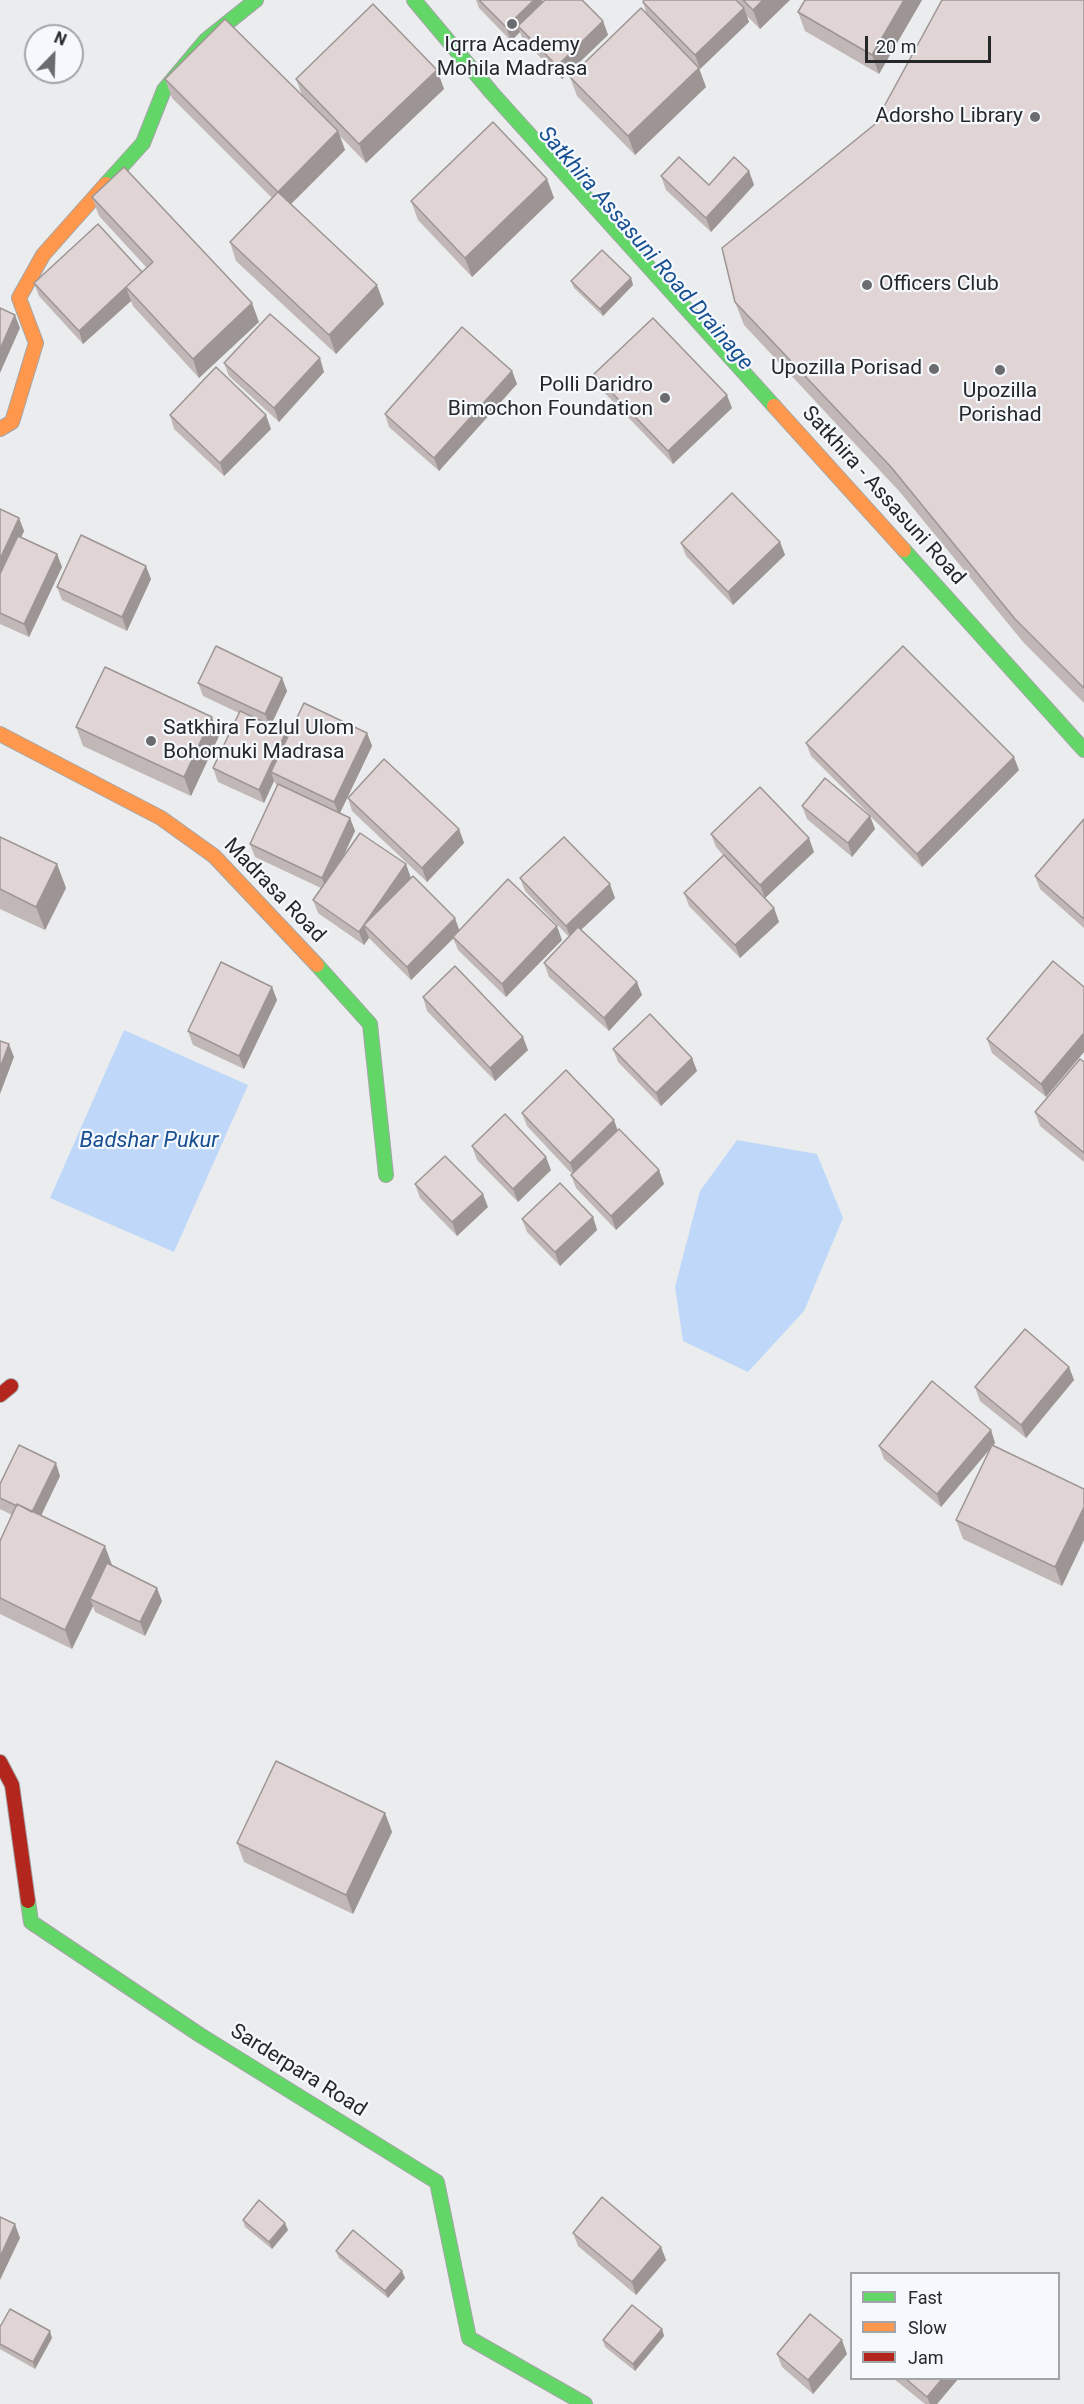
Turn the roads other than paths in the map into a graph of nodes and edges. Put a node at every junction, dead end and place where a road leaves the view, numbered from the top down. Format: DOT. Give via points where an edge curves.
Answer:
graph roads {
  1 [pos="256,0"];
  2 [pos="414,0"];
  3 [pos="0,429"];
  4 [pos="0,734"];
  5 [pos="1084,750"];
  6 [pos="386,1175"];
  7 [pos="0,1762"];
  8 [pos="585,2404"];
  1 -- 3 [label="street" via="206,40 164,90 143,143 43,255 19,298 36,343 12,422"];
  2 -- 5 [label="street, Satkhira - Assasuni Road" via="492,93"];
  4 -- 6 [label="street, Madrasa Road" via="161,818 214,856 370,1024"];
  7 -- 8 [label="street, Sarderpara Road" via="12,1785 31,1922 200,2035 437,2182 469,2338"];
}
